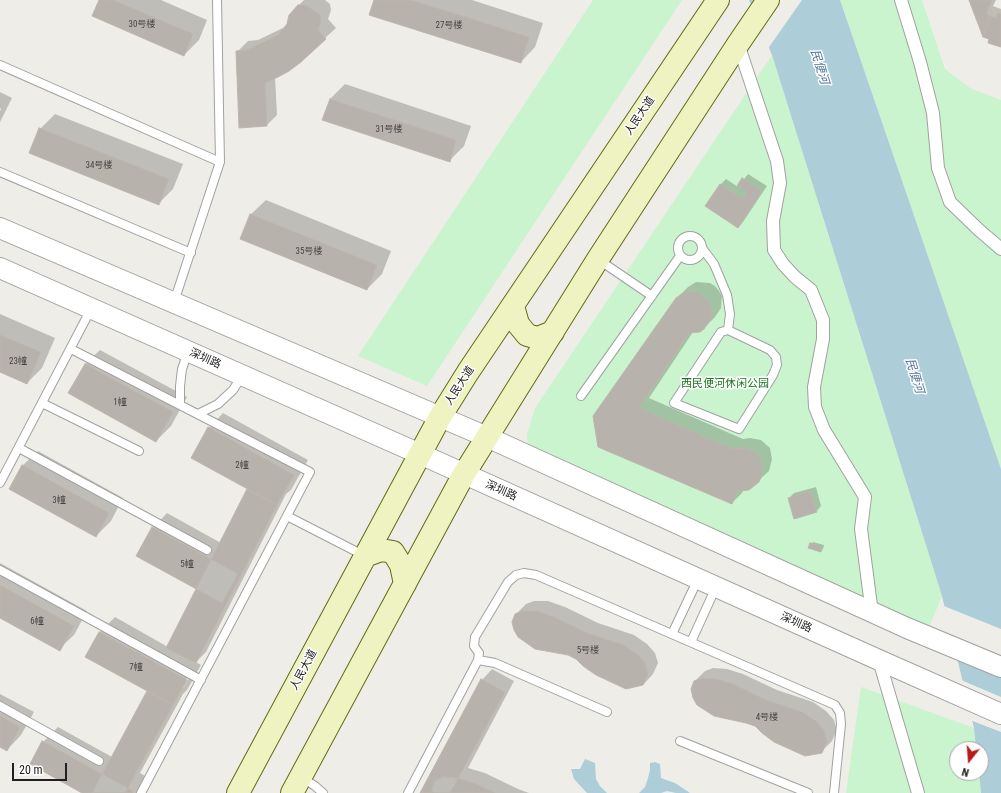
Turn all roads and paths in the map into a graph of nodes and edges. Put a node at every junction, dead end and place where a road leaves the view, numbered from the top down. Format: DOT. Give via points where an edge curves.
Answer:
graph roads {
  1 [pos="217,0"];
  2 [pos="768,0"];
  3 [pos="901,0"];
  4 [pos="718,1"];
  5 [pos="742,38"];
  6 [pos="0,66"];
  7 [pos="220,162"];
  8 [pos="0,172"];
  9 [pos="0,228"];
  10 [pos="702,248"];
  11 [pos="1001,249"];
  12 [pos="190,253"];
  13 [pos="680,256"];
  14 [pos="598,260"];
  15 [pos="0,268"];
  16 [pos="652,296"];
  17 [pos="174,302"];
  18 [pos="513,306"];
  19 [pos="91,309"];
  20 [pos="728,330"];
  21 [pos="553,332"];
  22 [pos="71,349"];
  23 [pos="188,352"];
  24 [pos="242,376"];
  25 [pos="581,396"];
  26 [pos="42,403"];
  27 [pos="180,405"];
  28 [pos="198,414"];
  29 [pos="440,417"];
  30 [pos="487,437"];
  31 [pos="19,448"];
  32 [pos="139,451"];
  33 [pos="420,454"];
  34 [pos="464,474"];
  35 [pos="0,483"];
  36 [pos="287,516"];
  37 [pos="207,550"];
  38 [pos="365,556"];
  39 [pos="0,570"];
  40 [pos="698,579"];
  41 [pos="405,584"];
  42 [pos="716,587"];
  43 [pos="872,613"];
  44 [pos="672,634"];
  45 [pos="690,642"];
  46 [pos="478,660"];
  47 [pos="879,660"];
  48 [pos="1001,667"];
  49 [pos="201,680"];
  50 [pos="0,706"];
  51 [pos="607,712"];
  52 [pos="1001,714"];
  53 [pos="680,741"];
  54 [pos="99,761"];
  55 [pos="303,785"];
  56 [pos="141,793"];
  57 [pos="238,793"];
  58 [pos="323,793"];
  59 [pos="408,793"];
  60 [pos="808,793"];
  61 [pos="834,793"];
  62 [pos="918,793"];
  1 -- 7 [label="lane"];
  2 -- 5 [label="main road"];
  3 -- 11 [label="street" via="933,113 938,168 950,202"];
  4 -- 18 [label="main road, 人民大道"];
  5 -- 14 [label="main road"];
  5 -- 43 [label="street" via="777,161 780,183 773,221 774,250 787,268 811,290 823,320 823,339 814,387 815,407 824,430 865,497 861,529"];
  6 -- 7 [label="lane"];
  7 -- 12 [label="lane"];
  8 -- 12 [label="lane"];
  9 -- 17 [label="street"];
  10 -- 13 [label="lane" via="699,256 692,260"];
  10 -- 13 [label="lane" via="697,238 685,236 678,245"];
  10 -- 20 [label="lane" via="714,264 727,295 730,314"];
  12 -- 17 [label="lane"];
  13 -- 16 [label="lane"];
  14 -- 16 [label="lane"];
  14 -- 21 [label="main road"];
  15 -- 19 [label="street, 深圳路"];
  16 -- 25 [label="lane"];
  17 -- 29 [label="street"];
  18 -- 21 [label="main road" via="518,324 527,335 538,338"];
  18 -- 29 [label="main road, 人民大道"];
  19 -- 22 [label="lane"];
  19 -- 23 [label="street, 深圳路"];
  20 -- 20 [label="lane" via="721,332 674,403 739,429 777,365 776,357 770,350"];
  21 -- 30 [label="main road"];
  22 -- 26 [label="lane"];
  22 -- 27 [label="lane"];
  23 -- 24 [label="street, 深圳路"];
  23 -- 27 [label="lane" via="182,369"];
  24 -- 28 [label="lane" via="233,390 218,404"];
  24 -- 33 [label="street, 深圳路"];
  26 -- 31 [label="lane"];
  26 -- 32 [label="lane"];
  27 -- 28 [label="lane"];
  28 -- 36 [label="lane" via="310,472"];
  29 -- 30 [label="street"];
  29 -- 33 [label="main road, 人民大道"];
  30 -- 34 [label="main road"];
  30 -- 43 [label="street"];
  31 -- 35 [label="lane"];
  31 -- 37 [label="lane"];
  33 -- 34 [label="street, 深圳路"];
  33 -- 38 [label="main road, 人民大道"];
  34 -- 40 [label="street, 深圳路"];
  34 -- 41 [label="main road"];
  36 -- 38 [label="lane"];
  36 -- 49 [label="lane"];
  38 -- 41 [label="main road" via="381,550 393,552 401,565"];
  38 -- 57 [label="main road, 人民大道"];
  39 -- 49 [label="lane"];
  40 -- 42 [label="street, 深圳路"];
  40 -- 44 [label="lane"];
  41 -- 55 [label="main road"];
  42 -- 45 [label="lane"];
  42 -- 47 [label="street, 深圳路"];
  43 -- 48 [label="street"];
  44 -- 45 [label="lane"];
  44 -- 46 [label="lane" via="536,575 516,574 508,582 475,637 474,646 479,653"];
  45 -- 61 [label="lane" via="835,706 840,713 841,724"];
  46 -- 51 [label="lane" via="495,663"];
  46 -- 59 [label="lane"];
  47 -- 52 [label="street, 深圳路"];
  47 -- 62 [label="street"];
  49 -- 56 [label="lane"];
  50 -- 54 [label="lane"];
  53 -- 60 [label="lane"];
  55 -- 58 [label="lane"];
}
